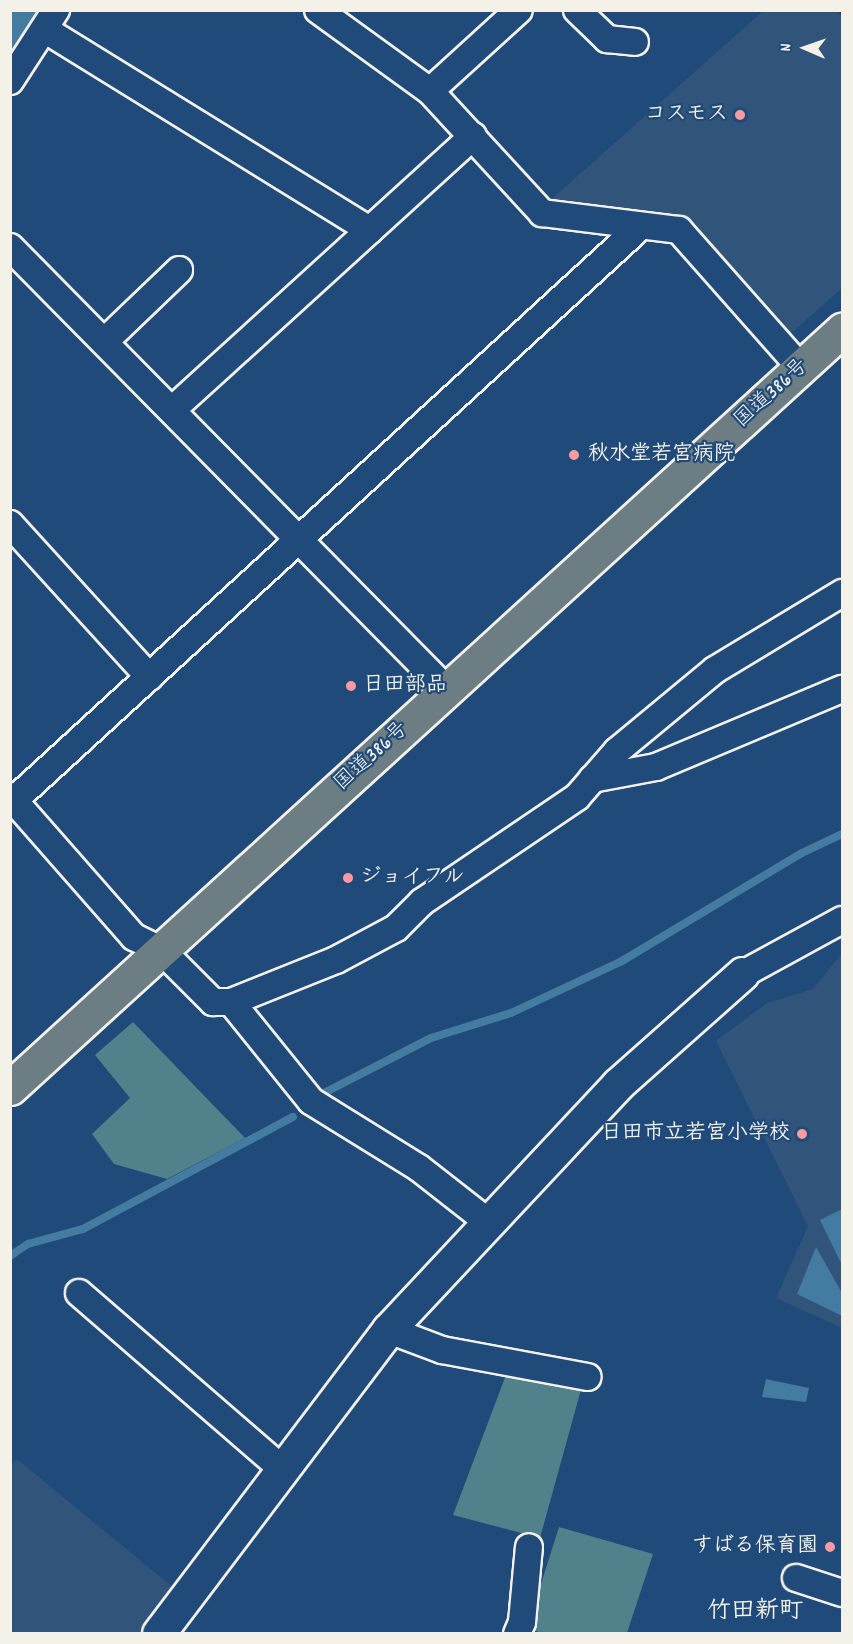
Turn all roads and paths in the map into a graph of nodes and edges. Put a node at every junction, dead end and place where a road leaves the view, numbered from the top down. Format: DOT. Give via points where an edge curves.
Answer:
graph roads {
  1 [pos="519,10"];
  2 [pos="577,10"];
  3 [pos="323,12"];
  4 [pos="50,20"];
  5 [pos="635,42"];
  6 [pos="10,81"];
  7 [pos="430,91"];
  8 [pos="473,136"];
  9 [pos="640,227"];
  10 [pos="370,230"];
  11 [pos="10,248"];
  12 [pos="179,270"];
  13 [pos="843,330"];
  14 [pos="104,342"];
  15 [pos="801,368"];
  16 [pos="172,410"];
  17 [pos="10,524"];
  18 [pos="298,540"];
  19 [pos="843,594"];
  20 [pos="149,677"];
  21 [pos="446,689"];
  22 [pos="843,689"];
  23 [pos="592,779"];
  24 [pos="12,800"];
  25 [pos="843,920"];
  26 [pos="161,950"];
  27 [pos="743,974"];
  28 [pos="231,1002"];
  29 [pos="10,1088"];
  30 [pos="489,1222"];
  31 [pos="79,1293"];
  32 [pos="389,1330"];
  33 [pos="588,1377"];
  34 [pos="283,1470"];
  35 [pos="529,1547"];
  36 [pos="796,1578"];
  37 [pos="843,1593"];
  38 [pos="159,1634"];
  39 [pos="517,1634"];
  1 -- 7 [label="street"];
  2 -- 5 [label="street" via="607,39"];
  3 -- 7 [label="street"];
  4 -- 6 [label="street"];
  4 -- 10 [label="street"];
  7 -- 8 [label="street"];
  8 -- 9 [label="street" via="542,213"];
  8 -- 10 [label="street"];
  9 -- 15 [label="street" via="679,230"];
  9 -- 18 [label="street"];
  10 -- 16 [label="street"];
  11 -- 14 [label="street"];
  12 -- 14 [label="street"];
  13 -- 15 [label="highway, 国道386号"];
  14 -- 16 [label="street"];
  15 -- 21 [label="highway, 国道386号"];
  16 -- 18 [label="street"];
  17 -- 20 [label="street"];
  18 -- 20 [label="street"];
  18 -- 21 [label="street"];
  19 -- 23 [label="street" via="715,670 617,751"];
  20 -- 24 [label="street"];
  21 -- 26 [label="highway, 国道386号"];
  22 -- 23 [label="street" via="656,767"];
  23 -- 28 [label="street" via="577,796 422,902 396,928 336,960"];
  24 -- 26 [label="street" via="134,937"];
  25 -- 27 [label="street"];
  26 -- 28 [label="street" via="213,1002"];
  26 -- 29 [label="highway, 国道386号"];
  27 -- 30 [label="street" via="618,1085"];
  28 -- 30 [label="street" via="311,1101 419,1168"];
  30 -- 32 [label="street"];
  31 -- 34 [label="street"];
  32 -- 33 [label="street" via="442,1350"];
  32 -- 34 [label="street"];
  34 -- 38 [label="street"];
  35 -- 39 [label="street" via="522,1622"];
  36 -- 37 [label="street"];
}
